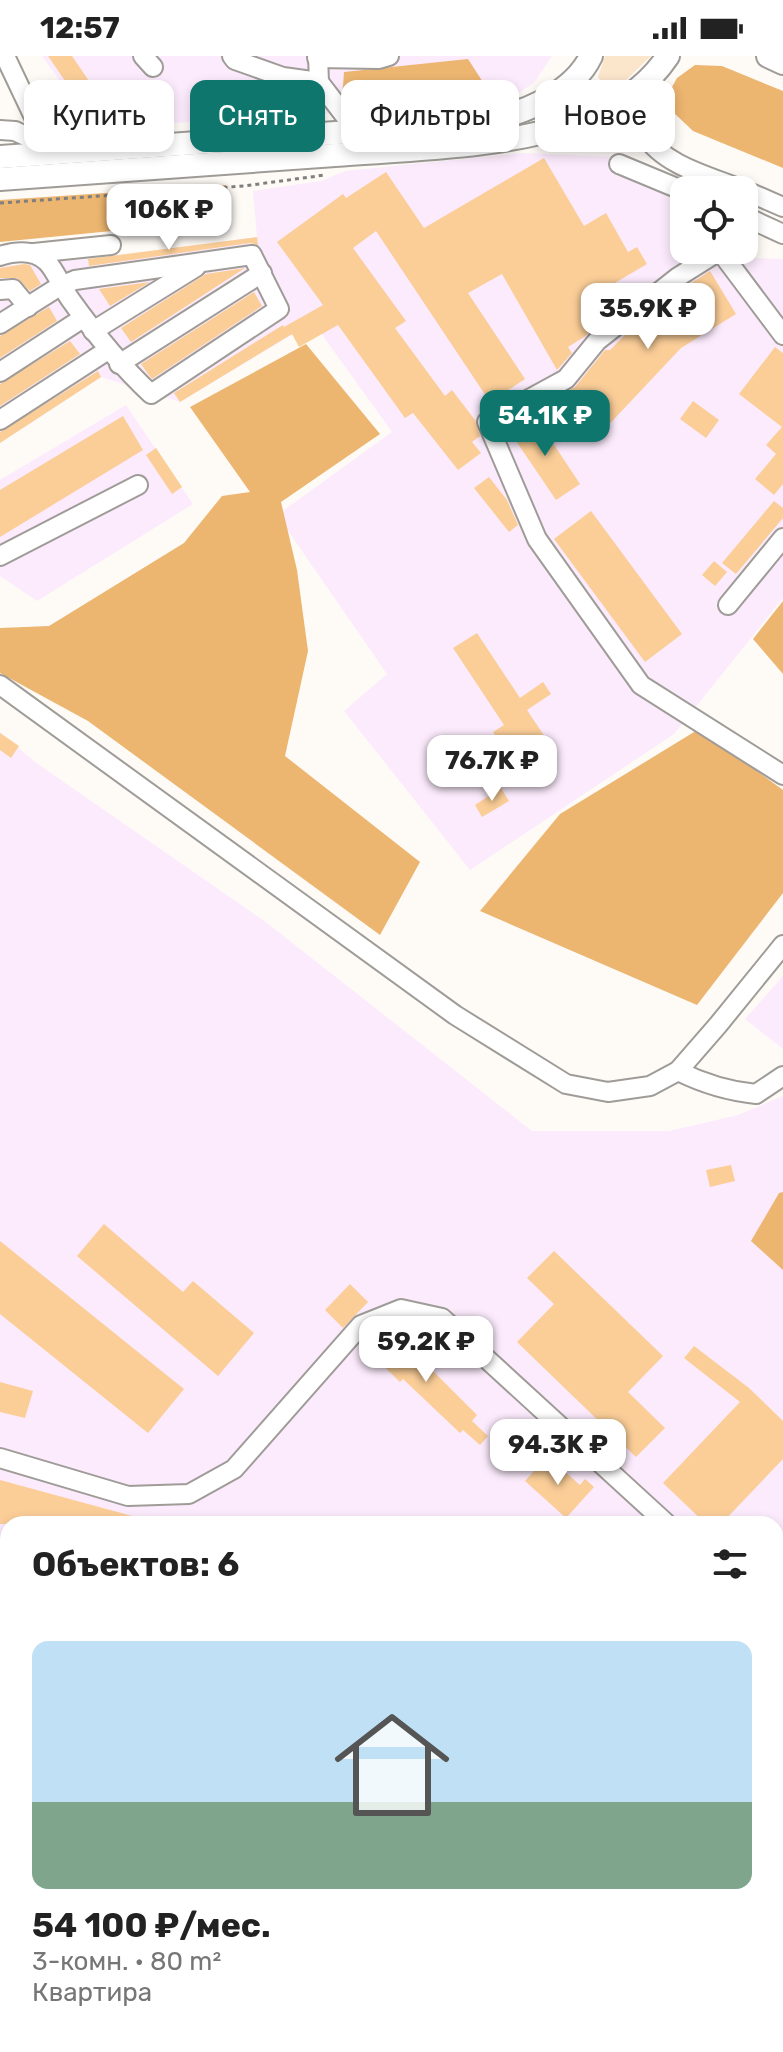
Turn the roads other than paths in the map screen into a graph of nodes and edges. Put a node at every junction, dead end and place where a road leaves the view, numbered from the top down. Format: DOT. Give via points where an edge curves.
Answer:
graph roads {
  1 [pos="5,56"];
  2 [pos="232,56"];
  3 [pos="389,56"];
  4 [pos="591,56"];
  5 [pos="768,56"];
  6 [pos="317,57"];
  7 [pos="668,57"];
  8 [pos="783,63"];
  9 [pos="305,80"];
  10 [pos="319,80"];
  11 [pos="648,80"];
  12 [pos="325,90"];
  13 [pos="24,96"];
  14 [pos="519,110"];
  15 [pos="341,111"];
  16 [pos="0,130"];
  17 [pos="535,133"];
  18 [pos="341,134"];
  19 [pos="24,136"];
  20 [pos="174,143"];
  21 [pos="36,152"];
  22 [pos="662,152"];
  23 [pos="0,157"];
  24 [pos="619,164"];
  25 [pos="711,176"];
  26 [pos="0,179"];
  27 [pos="670,185"];
  28 [pos="758,196"];
  29 [pos="783,207"];
  30 [pos="758,222"];
  31 [pos="763,224"];
  32 [pos="758,227"];
  33 [pos="783,234"];
  34 [pos="111,245"];
  35 [pos="34,253"];
  36 [pos="0,256"];
  37 [pos="202,263"];
  38 [pos="699,264"];
  39 [pos="731,264"];
  40 [pos="262,273"];
  41 [pos="60,286"];
  42 [pos="0,290"];
  43 [pos="28,307"];
  44 [pos="0,324"];
  45 [pos="88,324"];
  46 [pos="783,335"];
  47 [pos="114,357"];
  48 [pos="0,372"];
  49 [pos="0,420"];
  50 [pos="138,485"];
  51 [pos="783,538"];
  52 [pos="0,556"];
  53 [pos="728,605"];
  54 [pos="0,685"];
  55 [pos="783,775"];
  56 [pos="783,945"];
  57 [pos="678,1071"];
  58 [pos="783,1076"];
  59 [pos="0,1458"];
  60 [pos="658,1516"];
  1 -- 13 [label="street"];
  2 -- 9 [label="street"];
  3 -- 6 [label="street"];
  4 -- 14 [label="main road" via="571,82"];
  5 -- 8 [label="main road"];
  6 -- 10 [label="street"];
  7 -- 11 [label="main road"];
  12 -- 15 [label="street"];
  16 -- 19 [label="street"];
  17 -- 26 [label="main road" via="359,153"];
  18 -- 20 [label="main road"];
  21 -- 23 [label="main road"];
  22 -- 25 [label="street"];
  24 -- 27 [label="street"];
  28 -- 29 [label="street"];
  30 -- 31 [label="street"];
  31 -- 32 [label="street"];
  31 -- 33 [label="street"];
  34 -- 35 [label="street"];
  35 -- 36 [label="street"];
  35 -- 41 [label="street" via="48,263"];
  37 -- 40 [label="street" via="252,255"];
  37 -- 41 [label="street"];
  37 -- 45 [label="street"];
  38 -- 55 [label="street" via="597,341 566,379 487,422 537,539 641,685"];
  39 -- 46 [label="street"];
  40 -- 47 [label="street"];
  40 -- 47 [label="street" via="279,309 151,394"];
  41 -- 43 [label="street"];
  41 -- 45 [label="street"];
  42 -- 43 [label="street" via="13,289"];
  43 -- 44 [label="street"];
  45 -- 47 [label="street"];
  45 -- 48 [label="street"];
  47 -- 49 [label="street"];
  50 -- 52 [label="street"];
  51 -- 53 [label="street"];
  54 -- 57 [label="street" via="455,1015 566,1084 608,1092 650,1086"];
  56 -- 57 [label="street"];
  57 -- 58 [label="street" via="702,1084 756,1094"];
  59 -- 60 [label="street" via="128,1496 189,1494 234,1469 361,1325 401,1309 442,1318"];
}
